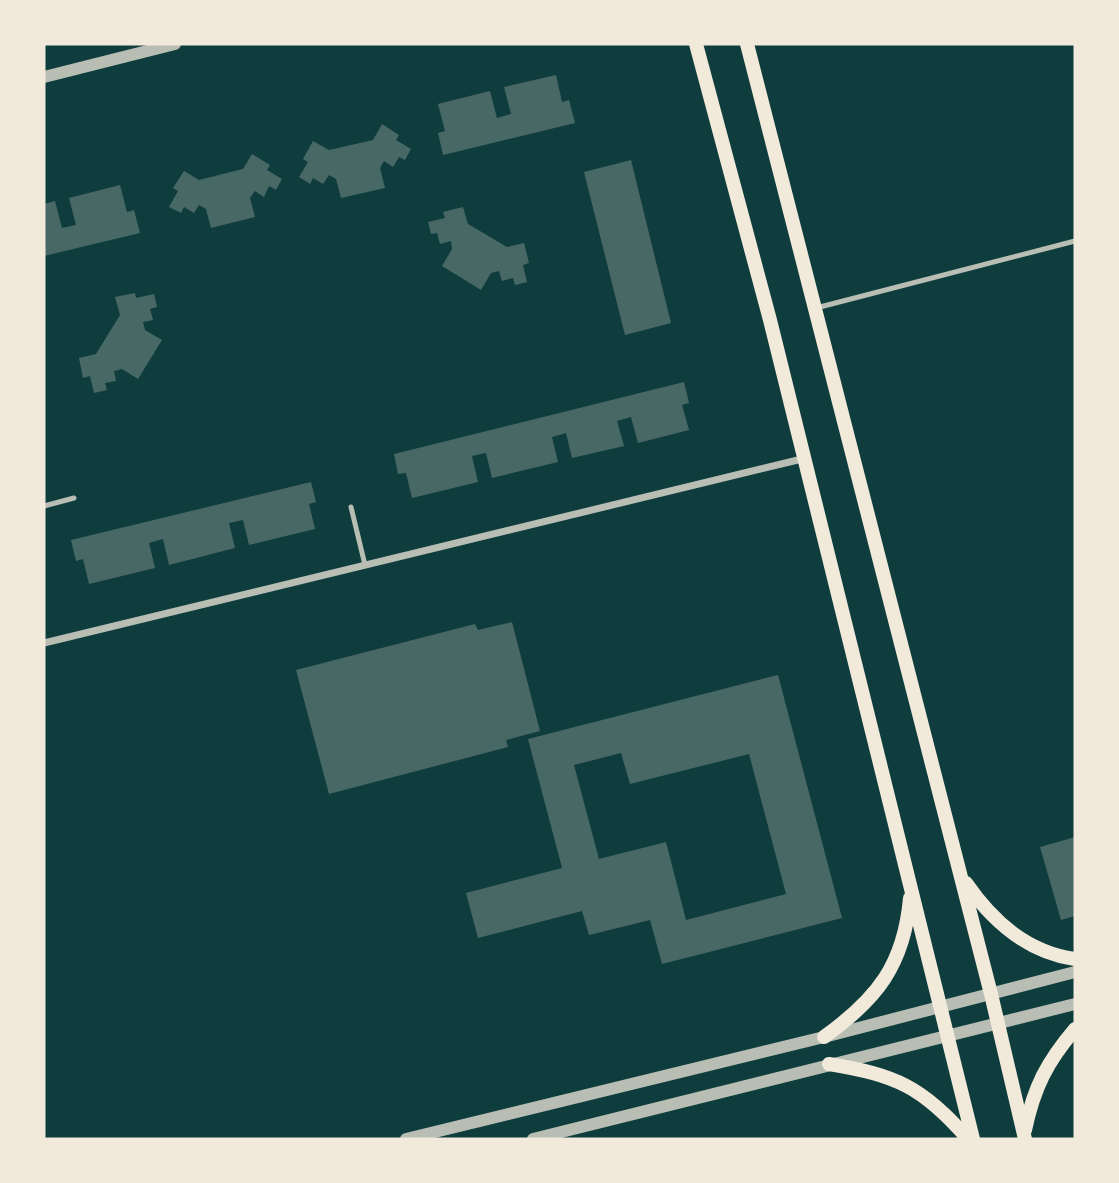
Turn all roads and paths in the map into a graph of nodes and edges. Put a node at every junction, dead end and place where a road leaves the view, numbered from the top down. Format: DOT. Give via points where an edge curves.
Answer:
graph roads {
  1 [pos="175,44"];
  2 [pos="696,44"];
  3 [pos="747,44"];
  4 [pos="44,77"];
  5 [pos="1075,241"];
  6 [pos="813,309"];
  7 [pos="802,459"];
  8 [pos="74,498"];
  9 [pos="44,506"];
  10 [pos="351,507"];
  11 [pos="365,565"];
  12 [pos="44,643"];
  13 [pos="961,876"];
  14 [pos="911,886"];
  15 [pos="1075,959"];
  16 [pos="1075,972"];
  17 [pos="991,994"];
  18 [pos="1075,1004"];
  19 [pos="942,1007"];
  20 [pos="998,1023"];
  21 [pos="1075,1030"];
  22 [pos="948,1034"];
  23 [pos="824,1037"];
  24 [pos="829,1064"];
  25 [pos="1024,1137"];
  26 [pos="406,1139"];
  27 [pos="533,1139"];
  28 [pos="968,1139"];
  29 [pos="973,1139"];
  1 -- 4 [label="street"];
  2 -- 7 [label="main road"];
  3 -- 6 [label="main road"];
  5 -- 6 [label="lane"];
  6 -- 13 [label="main road"];
  7 -- 11 [label="street"];
  7 -- 14 [label="main road"];
  8 -- 9 [label="lane"];
  10 -- 11 [label="lane"];
  11 -- 12 [label="street"];
  13 -- 15 [label="main road" via="1006,930 1045,952"];
  13 -- 17 [label="main road"];
  14 -- 19 [label="main road"];
  14 -- 23 [label="main road" via="907,924 888,975 862,1008"];
  16 -- 17 [label="street"];
  17 -- 19 [label="street"];
  17 -- 20 [label="main road"];
  18 -- 20 [label="street"];
  19 -- 22 [label="main road"];
  19 -- 23 [label="street"];
  20 -- 22 [label="street"];
  20 -- 25 [label="main road"];
  21 -- 25 [label="main road" via="1040,1077"];
  22 -- 24 [label="street"];
  22 -- 29 [label="main road"];
  23 -- 26 [label="street"];
  24 -- 27 [label="street"];
  24 -- 28 [label="main road" via="869,1070 908,1086 947,1114"];
}
